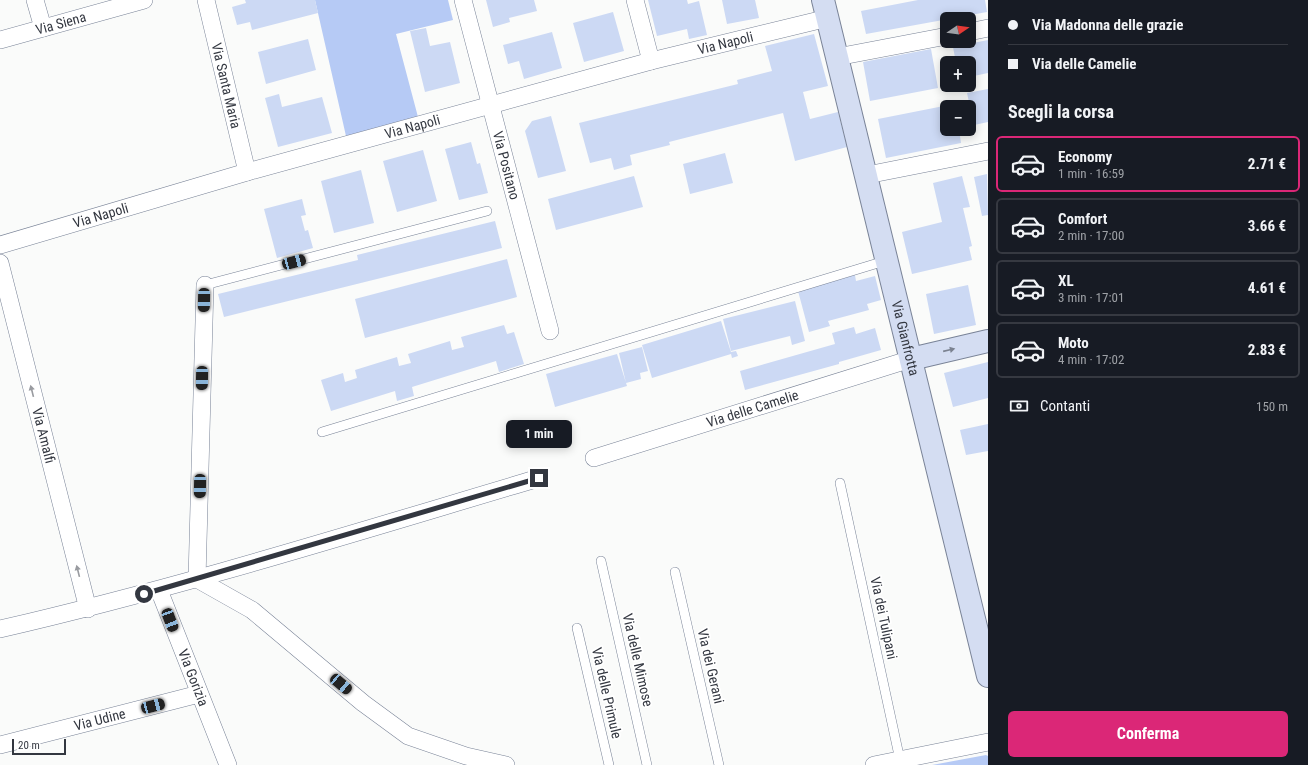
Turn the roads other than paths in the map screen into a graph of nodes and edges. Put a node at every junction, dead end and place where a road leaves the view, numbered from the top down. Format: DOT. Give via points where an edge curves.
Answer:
graph roads {
  1 [pos="35,0"];
  2 [pos="144,0"];
  3 [pos="206,0"];
  4 [pos="463,0"];
  5 [pos="635,0"];
  6 [pos="825,9"];
  7 [pos="43,28"];
  8 [pos="988,28"];
  9 [pos="976,31"];
  10 [pos="940,37"];
  11 [pos="0,40"];
  12 [pos="838,57"];
  13 [pos="651,61"];
  14 [pos="491,105"];
  15 [pos="988,151"];
  16 [pos="247,172"];
  17 [pos="867,175"];
  18 [pos="486,210"];
  19 [pos="0,245"];
  20 [pos="888,260"];
  21 [pos="0,263"];
  22 [pos="205,285"];
  23 [pos="550,331"];
  24 [pos="988,341"];
  25 [pos="911,359"];
  26 [pos="322,432"];
  27 [pos="594,458"];
  28 [pos="539,478"];
  29 [pos="840,483"];
  30 [pos="601,562"];
  31 [pos="675,572"];
  32 [pos="197,579"];
  33 [pos="159,590"];
  34 [pos="88,609"];
  35 [pos="577,628"];
  36 [pos="0,629"];
  37 [pos="988,676"];
  38 [pos="199,694"];
  39 [pos="988,742"];
  40 [pos="0,745"];
  41 [pos="465,760"];
  42 [pos="900,760"];
  43 [pos="228,765"];
  44 [pos="506,765"];
  45 [pos="609,765"];
  46 [pos="647,765"];
  47 [pos="719,765"];
  48 [pos="874,765"];
  1 -- 7 [label="street"];
  2 -- 7 [label="street, Via Siena"];
  3 -- 16 [label="street, Via Santa Maria"];
  4 -- 14 [label="street, Via Positano"];
  5 -- 13 [label="street"];
  6 -- 12 [label="street, Via Gianfrotta"];
  6 -- 13 [label="street, Via Napoli"];
  7 -- 11 [label="street, Via Siena"];
  8 -- 9 [label="street"];
  10 -- 12 [label="street"];
  12 -- 17 [label="street, Via Gianfrotta"];
  13 -- 14 [label="street, Via Napoli"];
  14 -- 16 [label="street, Via Napoli"];
  14 -- 23 [label="street, Via Positano"];
  15 -- 17 [label="street"];
  16 -- 19 [label="street, Via Napoli"];
  17 -- 20 [label="street, Via Gianfrotta"];
  18 -- 22 [label="lane"];
  20 -- 25 [label="street, Via Gianfrotta"];
  20 -- 26 [label="lane"];
  34 -- 21 [label="street, Via Amalfi, one-way"];
  22 -- 32 [label="street"];
  25 -- 24 [label="street, one-way"];
  25 -- 27 [label="street, Via delle Camelie"];
  25 -- 37 [label="street, Via Gianfrotta"];
  28 -- 32 [label="street"];
  29 -- 42 [label="lane, Via dei Tulipani"];
  30 -- 46 [label="lane, Via delle Mimose"];
  31 -- 47 [label="lane, Via dei Gerani"];
  32 -- 33 [label="street"];
  32 -- 41 [label="street" via="252,610 363,703 408,736"];
  33 -- 34 [label="street"];
  33 -- 38 [label="street, Via Gorizia"];
  34 -- 36 [label="street"];
  35 -- 45 [label="lane, Via delle Primule"];
  38 -- 40 [label="street, Via Udine"];
  38 -- 43 [label="street, Via Gorizia"];
  39 -- 42 [label="street"];
  41 -- 44 [label="street"];
  42 -- 48 [label="street"];
}
